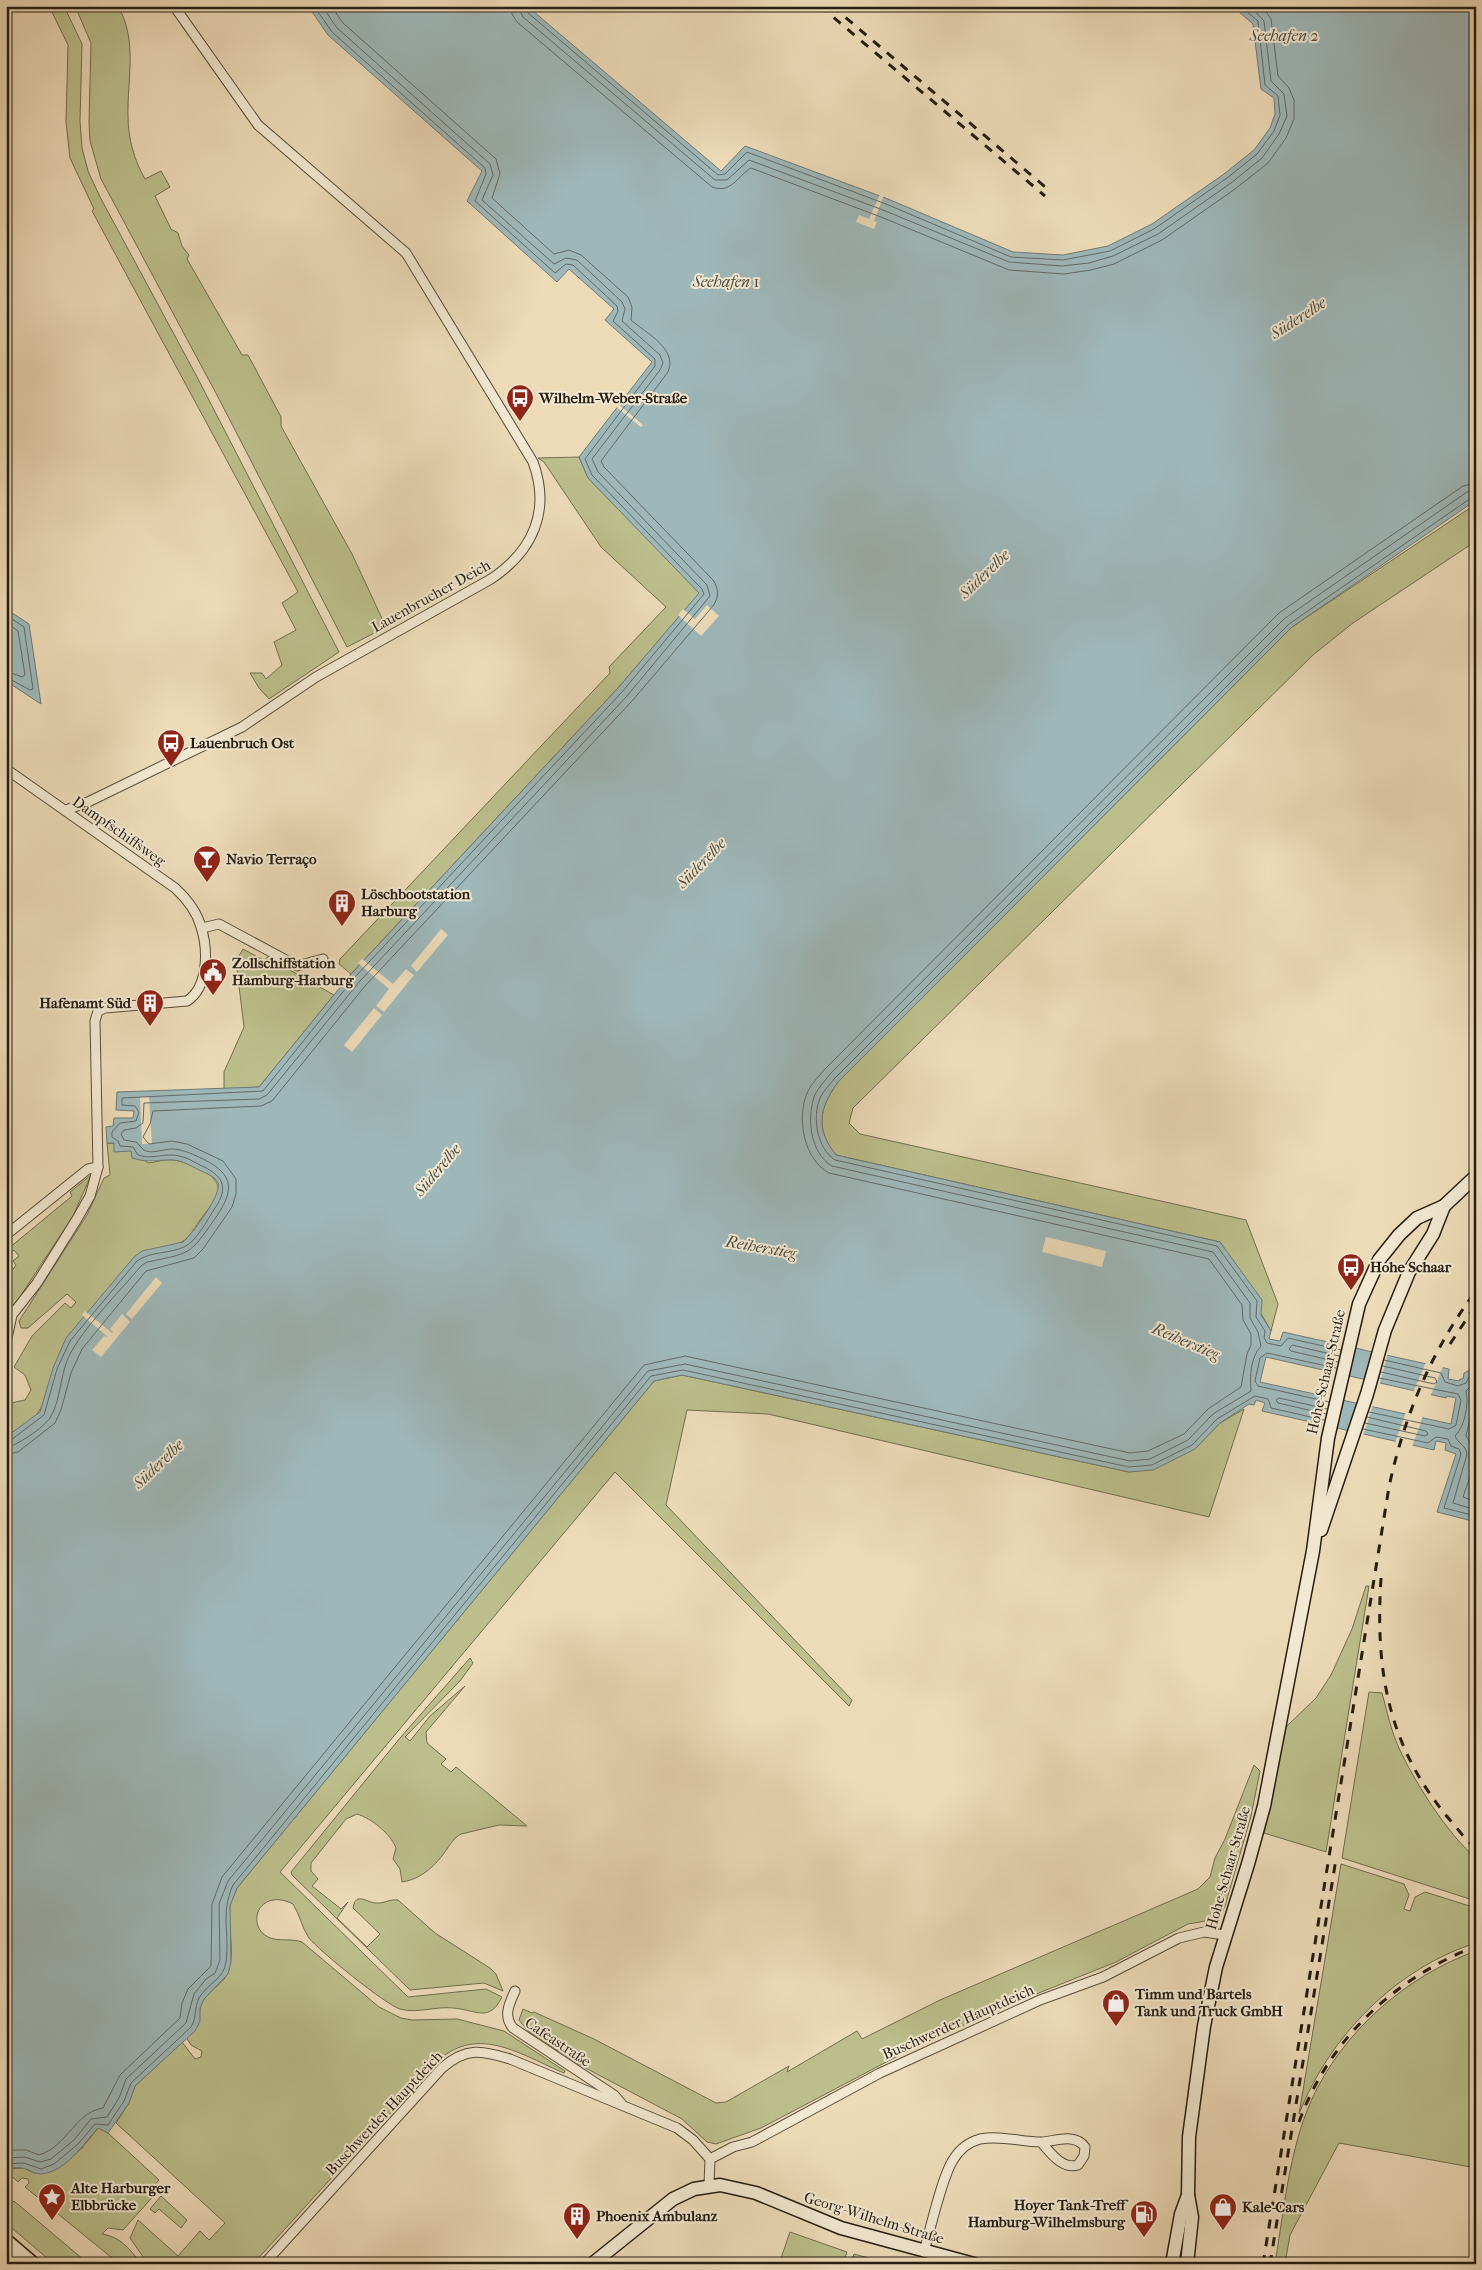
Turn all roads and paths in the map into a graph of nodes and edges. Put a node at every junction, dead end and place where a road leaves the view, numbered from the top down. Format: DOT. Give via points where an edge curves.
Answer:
graph roads {
  1 [pos="174,6"];
  2 [pos="6,769"];
  3 [pos="66,810"];
  4 [pos="202,928"];
  5 [pos="322,959"];
  6 [pos="98,1168"];
  7 [pos="1476,1176"];
  8 [pos="1444,1206"];
  9 [pos="6,1235"];
  10 [pos="6,1343"];
  11 [pos="1313,1551"];
  12 [pos="1226,1936"];
  13 [pos="515,1991"];
  14 [pos="621,2103"];
  15 [pos="1041,2142"];
  16 [pos="710,2159"];
  17 [pos="709,2186"];
  18 [pos="1188,2195"];
  19 [pos="6,2240"];
  20 [pos="6,2252"];
  21 [pos="924,2252"];
  22 [pos="20,2264"];
  23 [pos="34,2264"];
  24 [pos="264,2264"];
  25 [pos="592,2264"];
  26 [pos="974,2264"];
  27 [pos="1172,2264"];
  28 [pos="1187,2264"];
  1 -- 3 [label="street, Lauenbrucher Deich" via="258,125 406,253 533,462 541,501 526,546 504,571 316,677 216,741"];
  2 -- 3 [label="street, Dampfschiffsweg"];
  3 -- 4 [label="street, Dampfschiffsweg" via="175,888 191,906"];
  4 -- 5 [label="street" via="219,924 297,966"];
  4 -- 6 [label="street, Dampfschiffsweg" via="205,970 190,999 98,1011 95,1019"];
  6 -- 9 [label="street" via="88,1169"];
  6 -- 10 [label="street" via="90,1196 77,1219 37,1283 12,1315"];
  7 -- 8 [label="main road, Hohe-Schaar-Straße"];
  8 -- 11 [label="main road, Hohe-Schaar-Straße" via="1433,1234 1409,1272 1382,1340"];
  8 -- 11 [label="main road, Hohe-Schaar-Straße" via="1417,1218 1399,1235 1379,1260 1358,1304 1328,1438"];
  11 -- 12 [label="main road, Hohe-Schaar-Straße" via="1264,1806"];
  12 -- 16 [label="street, Buschwerder Hauptdeich" via="1204,1932 1180,1938 1103,1977 1040,2000 880,2073 752,2142"];
  12 -- 18 [label="main road, Hohe-Schaar-Straße" via="1199,2054 1190,2130"];
  13 -- 14 [label="street, Cafeastraße" via="507,2019 513,2028 614,2095"];
  14 -- 16 [label="street, Buschwerder Hauptdeich" via="677,2128"];
  14 -- 24 [label="street, Buschwerder Hauptdeich" via="492,2053 474,2052 456,2057"];
  15 -- 15 [label="street" via="1075,2140 1084,2147 1084,2156 1078,2165 1068,2166"];
  15 -- 21 [label="street" via="994,2138 979,2140 963,2148 951,2164"];
  16 -- 17 [label="street"];
  17 -- 21 [label="main road, Georg-Wilhelm-Straße" via="744,2189 841,2228"];
  17 -- 25 [label="main road" via="673,2199"];
  18 -- 27 [label="main road, Hohe-Schaar-Straße" via="1181,2214"];
  18 -- 28 [label="main road, Hohe-Schaar-Straße" via="1192,2217"];
  19 -- 23 [label="main road"];
  20 -- 22 [label="main road"];
  21 -- 26 [label="main road, Georg-Wilhelm-Straße"];
}
